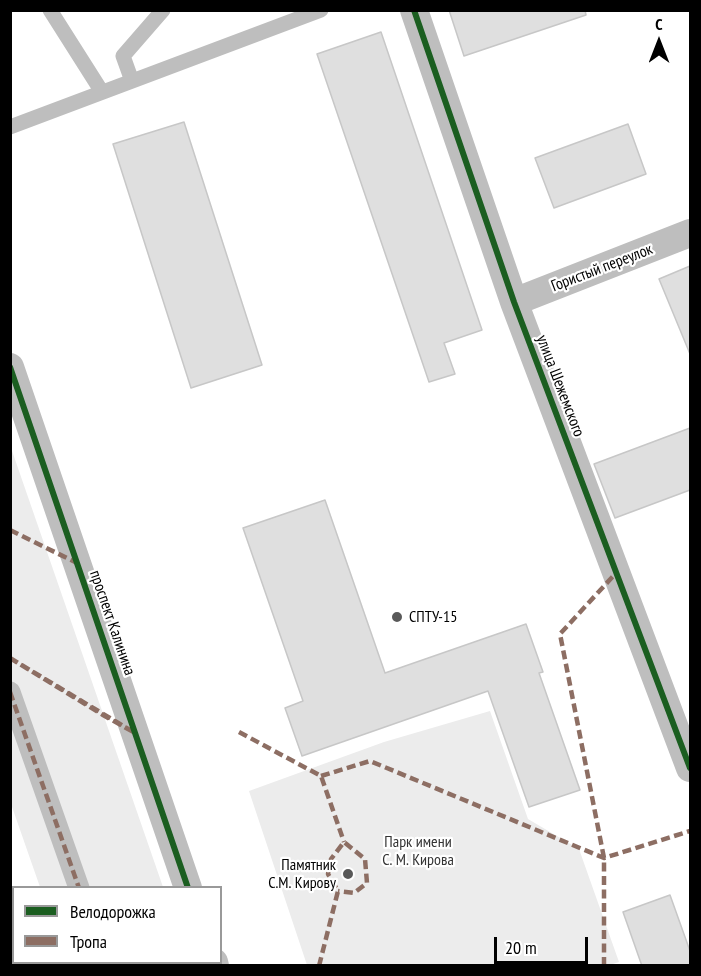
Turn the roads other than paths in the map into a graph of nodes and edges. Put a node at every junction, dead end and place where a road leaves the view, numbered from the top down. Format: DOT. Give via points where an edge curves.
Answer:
graph roads {
  1 [pos="50,10"];
  2 [pos="163,10"];
  3 [pos="321,10"];
  4 [pos="414,10"];
  5 [pos="132,81"];
  6 [pos="102,92"];
  7 [pos="10,127"];
  8 [pos="690,233"];
  9 [pos="514,302"];
  10 [pos="10,368"];
  11 [pos="10,692"];
  12 [pos="690,768"];
  13 [pos="78,886"];
  14 [pos="187,886"];
  1 -- 6 [label="lane"];
  2 -- 5 [label="lane" via="123,56"];
  3 -- 5 [label="lane"];
  4 -- 9 [label="street, улица Шежемского"];
  5 -- 6 [label="lane"];
  6 -- 7 [label="lane"];
  8 -- 9 [label="street, Гористый переулок"];
  9 -- 12 [label="street, улица Шежемского"];
  10 -- 14 [label="street, проспект Калинина"];
  11 -- 13 [label="street"];
}
